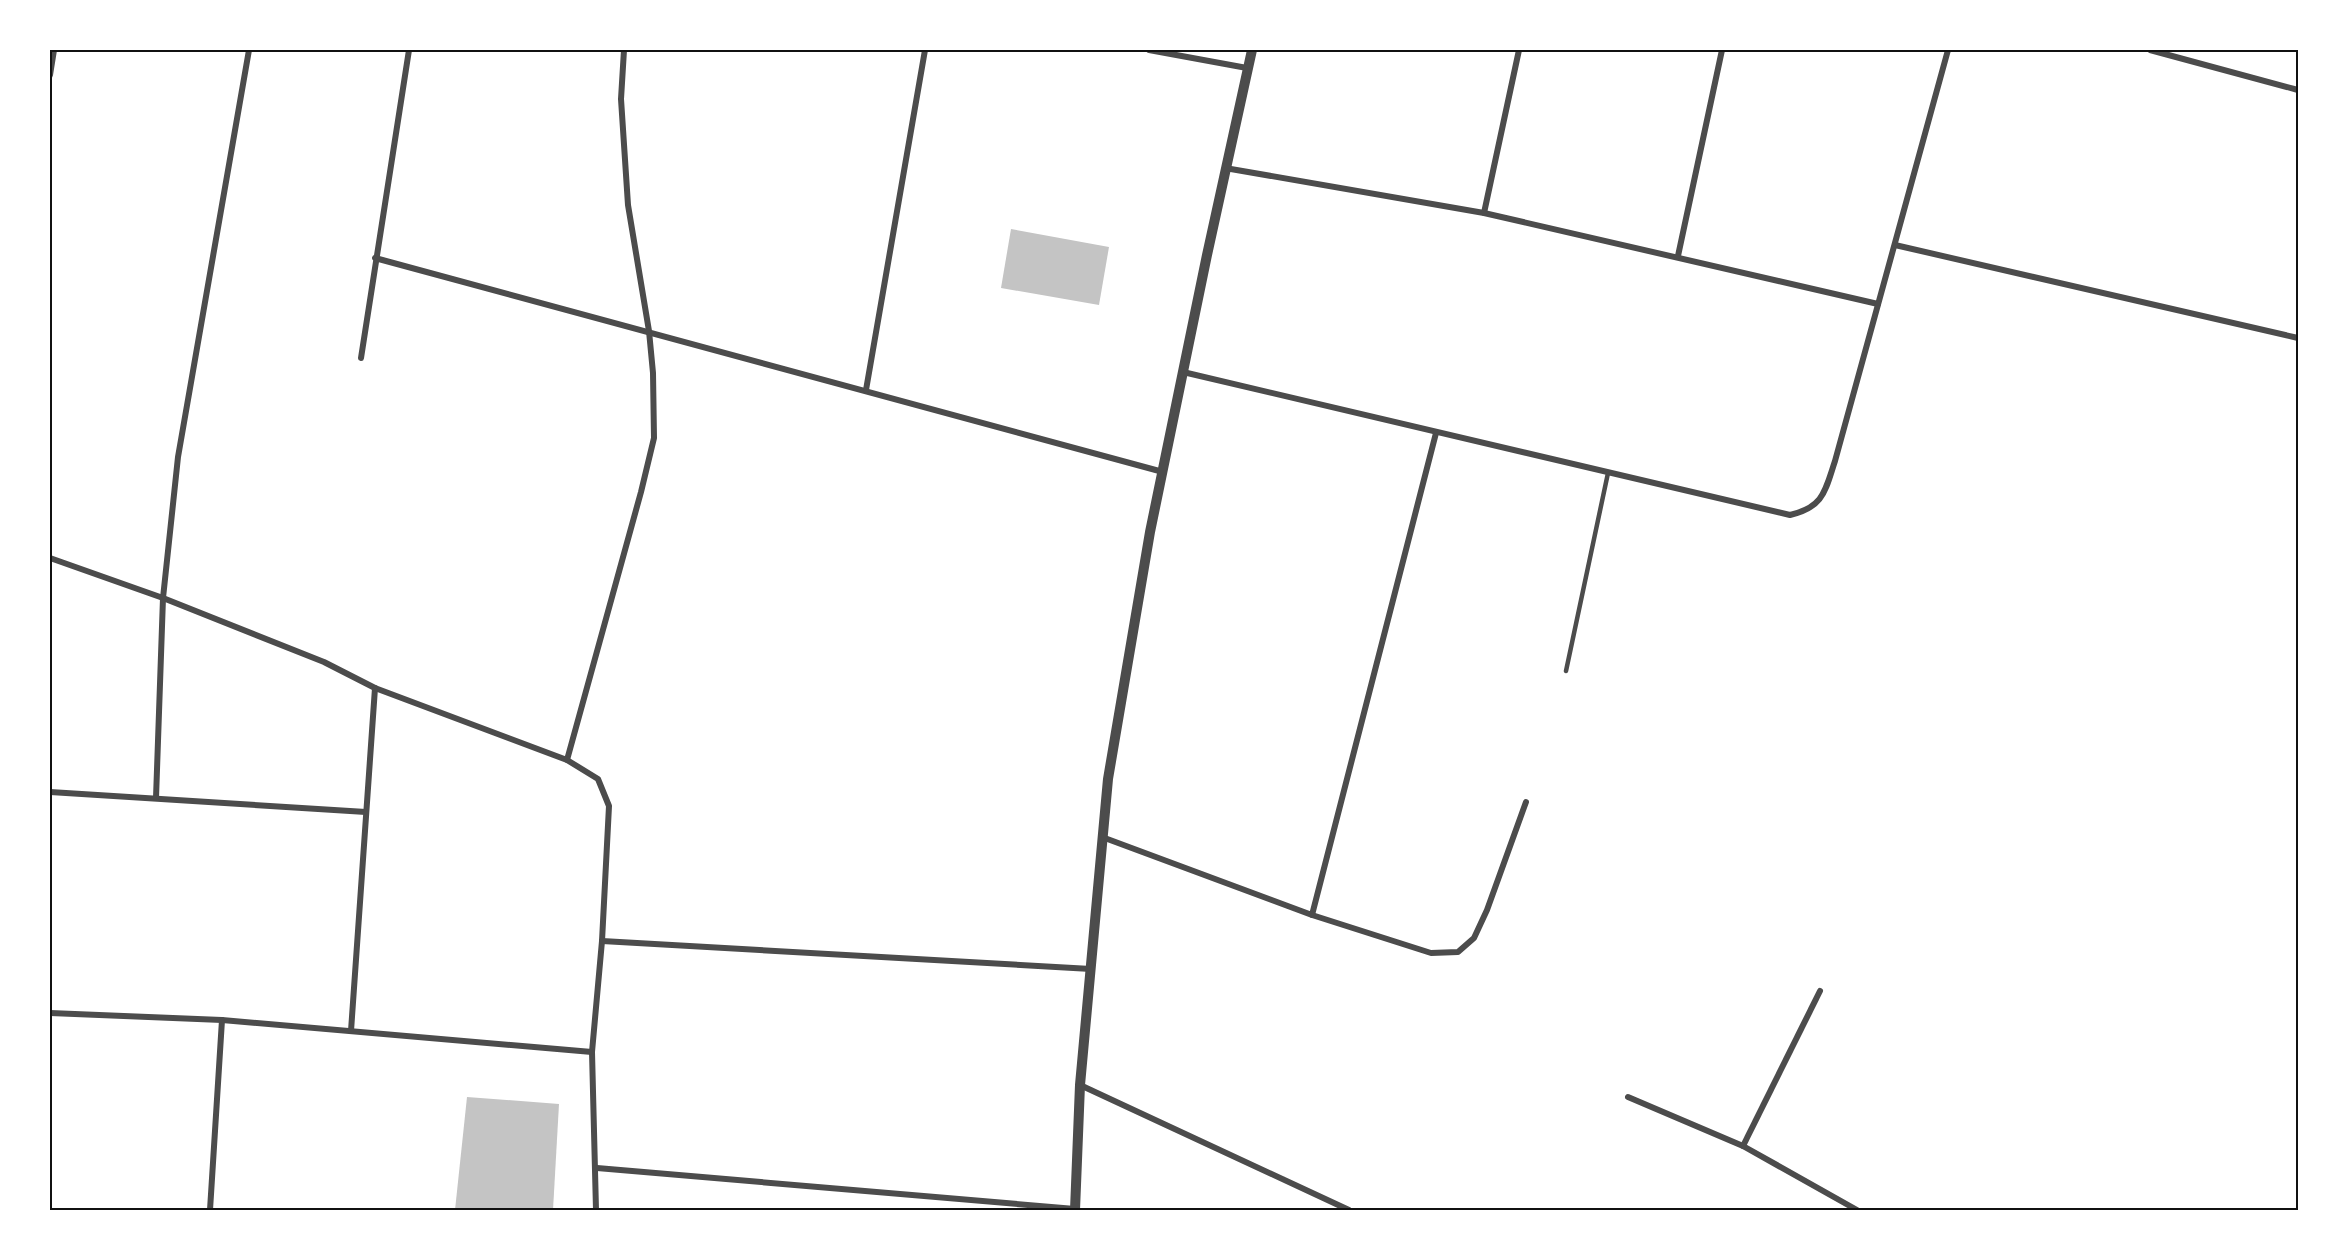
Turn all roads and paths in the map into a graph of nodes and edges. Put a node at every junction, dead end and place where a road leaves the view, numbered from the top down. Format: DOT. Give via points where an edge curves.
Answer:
graph roads {
  1 [pos="54,50"];
  2 [pos="249,50"];
  3 [pos="409,50"];
  4 [pos="624,50"];
  5 [pos="925,50"];
  6 [pos="1149,50"];
  7 [pos="1252,50"];
  8 [pos="1519,50"];
  9 [pos="1722,50"];
  10 [pos="1948,50"];
  11 [pos="2150,50"];
  12 [pos="1247,68"];
  13 [pos="50,75"];
  14 [pos="2298,90"];
  15 [pos="1225,168"];
  16 [pos="1484,213"];
  17 [pos="1895,245"];
  18 [pos="1678,256"];
  19 [pos="375,258"];
  20 [pos="1878,304"];
  21 [pos="649,331"];
  22 [pos="2298,338"];
  23 [pos="361,358"];
  24 [pos="1183,372"];
  25 [pos="866,390"];
  26 [pos="1436,433"];
  27 [pos="1163,472"];
  28 [pos="1608,472"];
  29 [pos="50,558"];
  30 [pos="163,598"];
  31 [pos="1566,671"];
  32 [pos="375,688"];
  33 [pos="567,760"];
  34 [pos="50,792"];
  35 [pos="156,798"];
  36 [pos="1526,802"];
  37 [pos="366,812"];
  38 [pos="1102,837"];
  39 [pos="1312,915"];
  40 [pos="602,941"];
  41 [pos="1091,969"];
  42 [pos="1820,991"];
  43 [pos="50,1013"];
  44 [pos="222,1020"];
  45 [pos="351,1031"];
  46 [pos="592,1052"];
  47 [pos="1080,1085"];
  48 [pos="1629,1097"];
  49 [pos="1743,1146"];
  50 [pos="597,1168"];
  51 [pos="210,1210"];
  52 [pos="596,1210"];
  53 [pos="1075,1210"];
  54 [pos="1349,1210"];
  55 [pos="1857,1210"];
  1 -- 13 [label="street"];
  2 -- 30 [label="street" via="178,458"];
  3 -- 19 [label="street"];
  4 -- 21 [label="street" via="621,99 628,206"];
  5 -- 25 [label="street"];
  6 -- 12 [label="street"];
  7 -- 12 [label="street"];
  8 -- 16 [label="street"];
  9 -- 18 [label="street"];
  10 -- 17 [label="street"];
  11 -- 14 [label="street"];
  12 -- 15 [label="street"];
  15 -- 16 [label="street"];
  15 -- 24 [label="street"];
  16 -- 18 [label="street"];
  17 -- 20 [label="street"];
  17 -- 22 [label="street"];
  18 -- 20 [label="street"];
  19 -- 21 [label="street"];
  19 -- 23 [label="street"];
  20 -- 28 [label="street" via="1835,461 1824,492 1809,510 1790,515"];
  21 -- 25 [label="street"];
  21 -- 33 [label="street" via="654,438"];
  24 -- 26 [label="street"];
  24 -- 27 [label="street"];
  25 -- 27 [label="street"];
  26 -- 28 [label="street"];
  26 -- 39 [label="street"];
  27 -- 38 [label="street" via="1107,779"];
  28 -- 31 [label="lane"];
  29 -- 30 [label="street"];
  30 -- 32 [label="street" via="324,662"];
  30 -- 35 [label="street"];
  32 -- 33 [label="street"];
  32 -- 37 [label="street"];
  33 -- 40 [label="street" via="598,779 609,806"];
  34 -- 35 [label="street"];
  35 -- 37 [label="street"];
  36 -- 39 [label="street" via="1487,910 1474,938 1458,952 1431,953"];
  37 -- 45 [label="street"];
  38 -- 39 [label="street"];
  38 -- 41 [label="street"];
  40 -- 41 [label="street"];
  40 -- 46 [label="street"];
  41 -- 47 [label="street"];
  42 -- 49 [label="street"];
  43 -- 44 [label="street"];
  44 -- 45 [label="street"];
  44 -- 51 [label="street"];
  45 -- 46 [label="street"];
  46 -- 50 [label="street"];
  47 -- 53 [label="street"];
  47 -- 54 [label="street"];
  48 -- 49 [label="street"];
  49 -- 55 [label="street"];
  50 -- 52 [label="street"];
  50 -- 53 [label="street"];
}
